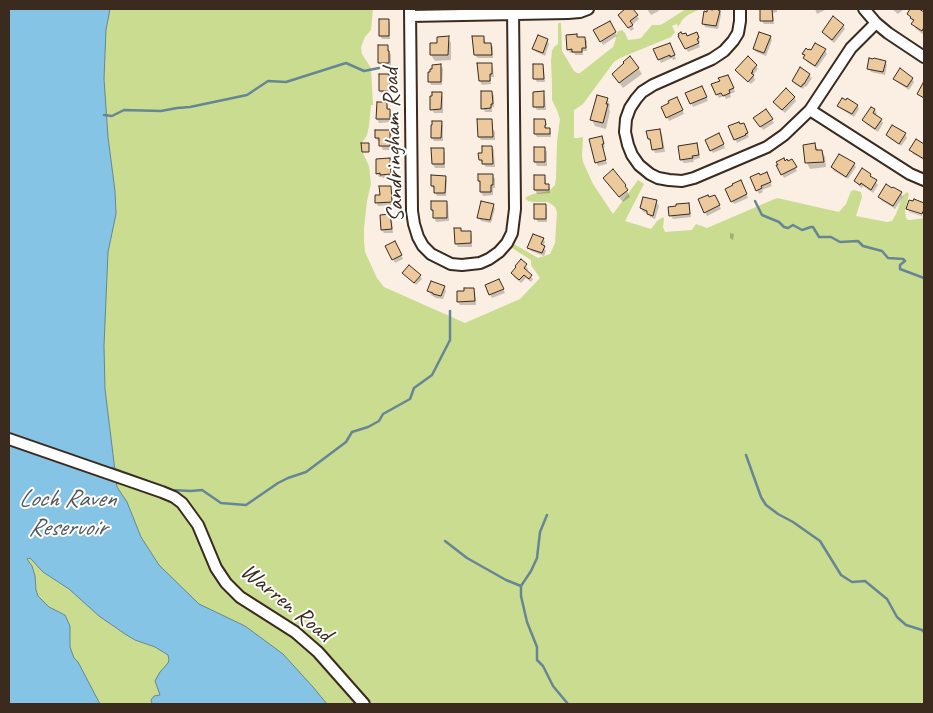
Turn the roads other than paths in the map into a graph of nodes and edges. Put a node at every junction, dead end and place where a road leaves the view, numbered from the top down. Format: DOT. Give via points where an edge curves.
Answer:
graph roads {
  1 [pos="588,9"];
  2 [pos="740,9"];
  3 [pos="864,9"];
  4 [pos="513,11"];
  5 [pos="410,12"];
  6 [pos="876,23"];
  7 [pos="924,57"];
  8 [pos="810,110"];
  9 [pos="924,180"];
  10 [pos="9,439"];
  11 [pos="364,704"];
  1 -- 4 [label="street" via="568,13"];
  2 -- 8 [label="street" via="738,33 724,51 653,85 636,99 626,119 625,132 632,156 658,178 682,181 694,178 767,146"];
  3 -- 6 [label="street"];
  4 -- 5 [label="street"];
  4 -- 5 [label="street, Sandringham Road" via="515,209 512,233 499,252 489,259 462,265 451,264 431,254 423,246 414,224"];
  6 -- 7 [label="street"];
  6 -- 8 [label="street" via="852,48"];
  8 -- 9 [label="street"];
  10 -- 11 [label="street, Warren Road" via="174,497 198,525 226,584 240,598 295,632 318,652"];
}
